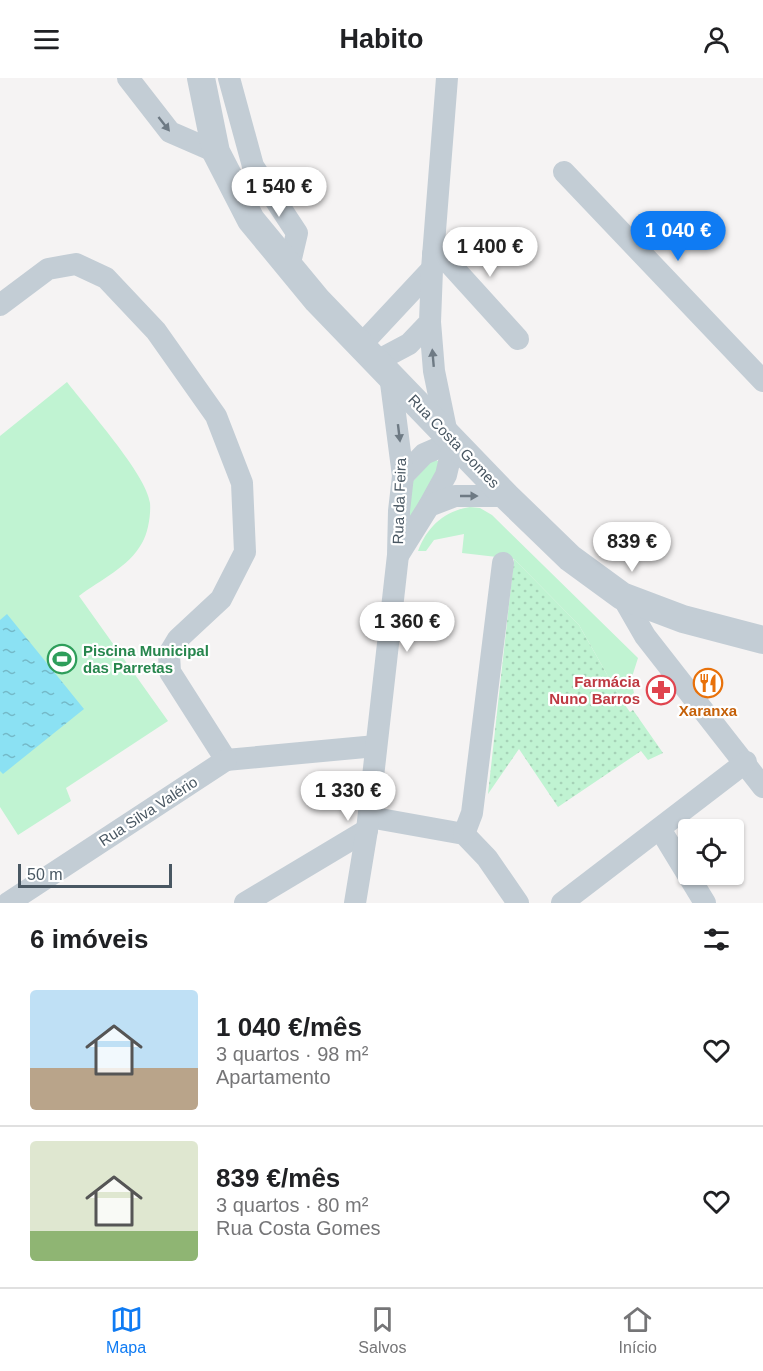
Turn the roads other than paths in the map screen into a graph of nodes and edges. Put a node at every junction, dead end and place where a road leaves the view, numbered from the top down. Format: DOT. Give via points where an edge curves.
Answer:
graph roads {
  1 [pos="128,78"];
  2 [pos="201,78"];
  3 [pos="229,78"];
  4 [pos="447,78"];
  5 [pos="216,152"];
  6 [pos="564,172"];
  7 [pos="432,261"];
  8 [pos="289,267"];
  9 [pos="1,302"];
  10 [pos="430,322"];
  11 [pos="518,339"];
  12 [pos="376,361"];
  13 [pos="763,381"];
  14 [pos="450,437"];
  15 [pos="403,476"];
  16 [pos="506,496"];
  17 [pos="429,506"];
  18 [pos="398,555"];
  19 [pos="503,563"];
  20 [pos="622,596"];
  21 [pos="763,640"];
  22 [pos="376,746"];
  23 [pos="226,760"];
  24 [pos="746,762"];
  25 [pos="763,788"];
  26 [pos="368,824"];
  27 [pos="660,829"];
  28 [pos="464,834"];
  29 [pos="8,903"];
  30 [pos="245,903"];
  31 [pos="355,903"];
  32 [pos="518,903"];
  33 [pos="562,903"];
  34 [pos="705,903"];
  1 -- 5 [label="street, one-way" via="170,132"];
  2 -- 5 [label="street, Rua Costa Gomes"];
  3 -- 8 [label="street" via="253,166 297,233"];
  4 -- 7 [label="street"];
  5 -- 8 [label="street, Rua Costa Gomes" via="251,220"];
  6 -- 13 [label="street"];
  7 -- 10 [label="street"];
  7 -- 11 [label="street" via="449,263"];
  7 -- 12 [label="street"];
  8 -- 12 [label="street, Rua Costa Gomes"];
  9 -- 23 [label="street" via="48,269 76,264 106,278 156,331 216,416 242,483 244,552 221,600 178,639 169,654 170,672"];
  10 -- 12 [label="street" via="409,344"];
  14 -- 10 [label="street, one-way" via="434,371"];
  12 -- 14 [label="street, Rua Costa Gomes"];
  12 -- 15 [label="street, Rua da Feira, one-way"];
  14 -- 15 [label="street" via="424,454"];
  14 -- 16 [label="street, Rua Costa Gomes"];
  14 -- 17 [label="street, Rua da Feira" via="446,476"];
  15 -- 18 [label="street, Rua da Feira"];
  17 -- 16 [label="street, Rua da Feira, one-way" via="456,496"];
  16 -- 20 [label="street, Rua Costa Gomes" via="570,558"];
  17 -- 18 [label="street, Rua da Feira"];
  18 -- 22 [label="street, Rua da Feira"];
  19 -- 28 [label="street" via="472,813"];
  20 -- 21 [label="street, Rua Costa Gomes" via="683,619"];
  20 -- 24 [label="street" via="645,636"];
  22 -- 23 [label="street"];
  22 -- 26 [label="street, Rua da Feira"];
  23 -- 29 [label="street, Rua Silva Valério"];
  24 -- 25 [label="street"];
  24 -- 27 [label="street"];
  26 -- 28 [label="street"];
  26 -- 30 [label="street"];
  26 -- 31 [label="street, Rua da Feira"];
  27 -- 33 [label="street"];
  27 -- 34 [label="street"];
  28 -- 32 [label="street" via="488,858"];
}
